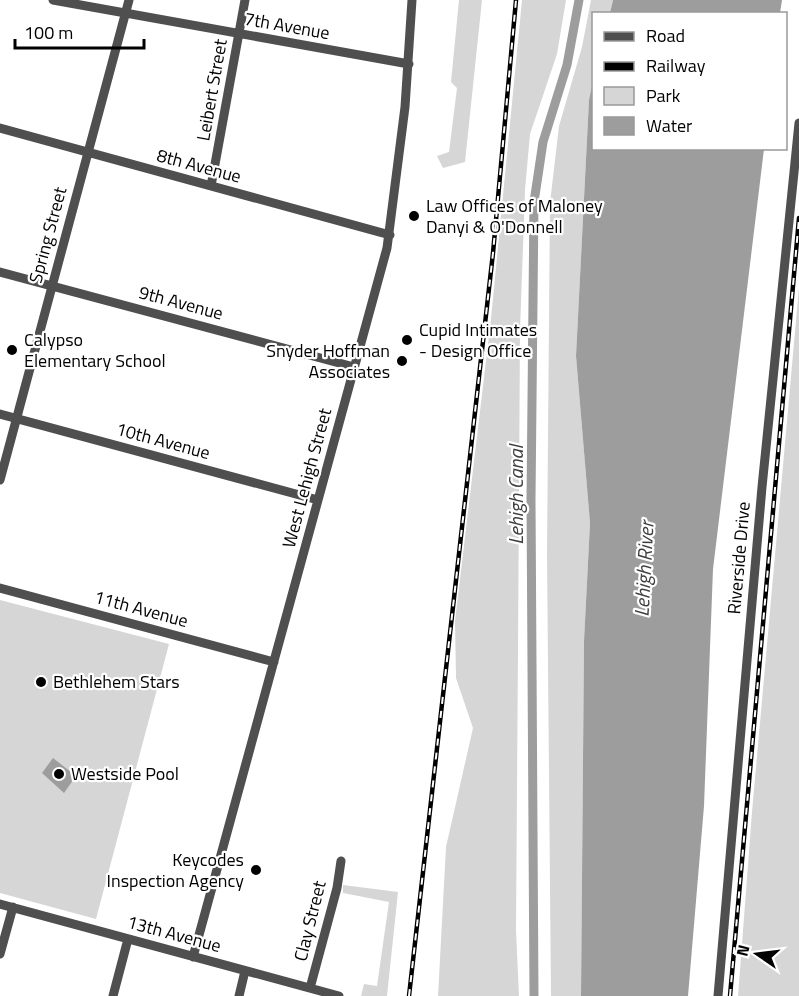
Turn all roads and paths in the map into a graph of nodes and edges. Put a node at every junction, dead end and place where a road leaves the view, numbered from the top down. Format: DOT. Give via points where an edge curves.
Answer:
graph roads {
  1 [pos="53,0"];
  2 [pos="129,0"];
  3 [pos="245,0"];
  4 [pos="412,0"];
  5 [pos="127,12"];
  6 [pos="239,34"];
  7 [pos="409,64"];
  8 [pos="799,123"];
  9 [pos="0,128"];
  10 [pos="89,153"];
  11 [pos="211,186"];
  12 [pos="390,235"];
  13 [pos="0,272"];
  14 [pos="51,286"];
  15 [pos="354,367"];
  16 [pos="0,414"];
  17 [pos="16,418"];
  18 [pos="0,480"];
  19 [pos="318,500"];
  20 [pos="0,588"];
  21 [pos="274,662"];
  22 [pos="341,861"];
  23 [pos="0,904"];
  24 [pos="12,908"];
  25 [pos="128,939"];
  26 [pos="0,954"];
  27 [pos="193,957"];
  28 [pos="245,971"];
  29 [pos="310,988"];
  30 [pos="113,996"];
  31 [pos="239,996"];
  32 [pos="339,996"];
  33 [pos="718,996"];
  1 -- 5 [label="street, 7th Avenue"];
  2 -- 5 [label="street, Spring Street"];
  3 -- 6 [label="street, Leibert Street"];
  4 -- 7 [label="street, West Lehigh Street"];
  5 -- 6 [label="street, 7th Avenue"];
  5 -- 10 [label="street, Spring Street"];
  6 -- 7 [label="street, 7th Avenue"];
  6 -- 11 [label="street, Leibert Street"];
  7 -- 12 [label="street, West Lehigh Street"];
  8 -- 33 [label="street, Riverside Drive" via="762,487"];
  9 -- 10 [label="street, 8th Avenue"];
  10 -- 11 [label="street, 8th Avenue"];
  10 -- 14 [label="street, Spring Street"];
  11 -- 12 [label="street, 8th Avenue"];
  12 -- 15 [label="street, West Lehigh Street"];
  13 -- 14 [label="street, 9th Avenue"];
  14 -- 15 [label="street, 9th Avenue"];
  14 -- 17 [label="street, Spring Street"];
  15 -- 19 [label="street, West Lehigh Street"];
  16 -- 17 [label="street, 10th Avenue"];
  17 -- 18 [label="street, Spring Street"];
  17 -- 19 [label="street, 10th Avenue"];
  19 -- 21 [label="street, West Lehigh Street"];
  20 -- 21 [label="street, 11th Avenue"];
  21 -- 27 [label="street, West Lehigh Street"];
  22 -- 29 [label="street, Clay Street"];
  23 -- 24 [label="street, 13th Avenue"];
  24 -- 25 [label="street, 13th Avenue"];
  24 -- 26 [label="street"];
  25 -- 27 [label="street, 13th Avenue"];
  25 -- 30 [label="street"];
  27 -- 28 [label="street, 13th Avenue"];
  28 -- 29 [label="street, 13th Avenue"];
  28 -- 31 [label="street"];
  29 -- 32 [label="street, 13th Avenue"];
}
